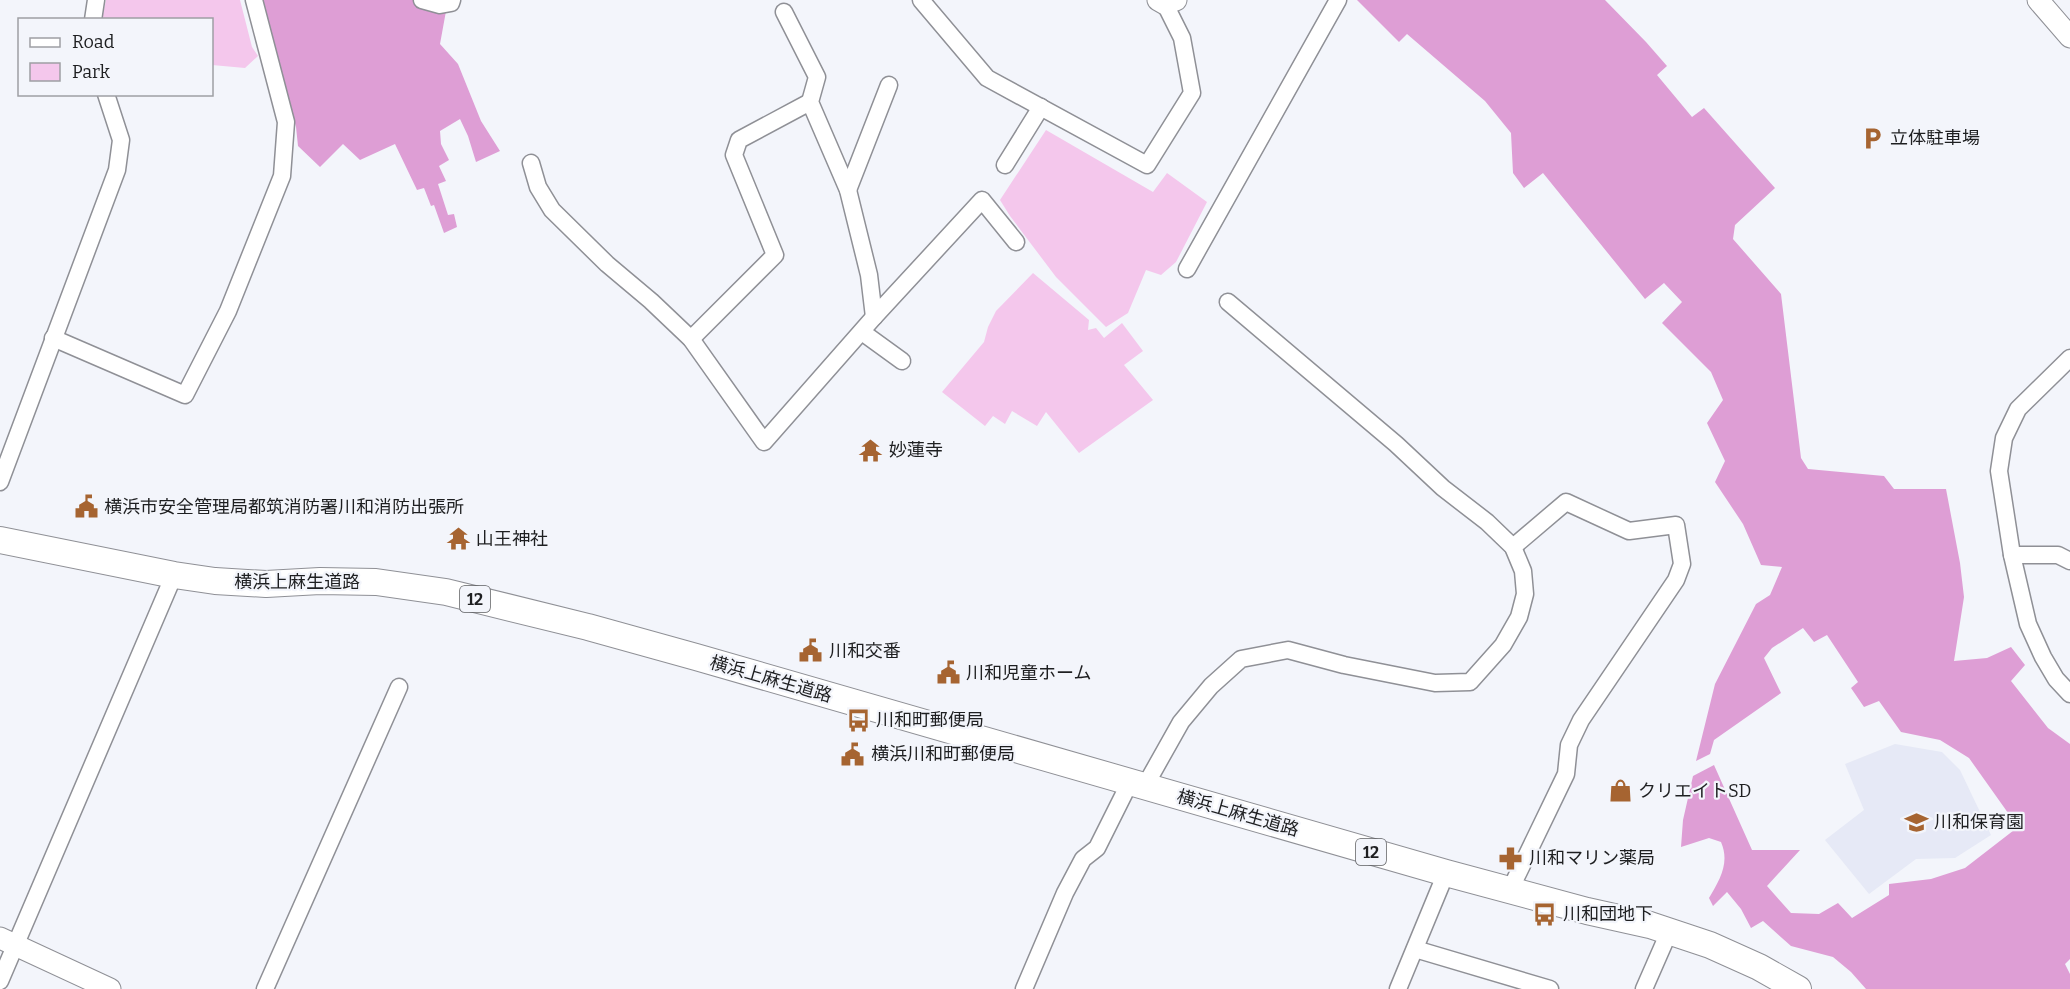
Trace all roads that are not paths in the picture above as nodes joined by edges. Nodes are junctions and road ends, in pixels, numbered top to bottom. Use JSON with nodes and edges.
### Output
{"nodes":[{"id":1,"x":96,"y":0,"type":"edge"},
{"id":2,"x":254,"y":0,"type":"edge"},
{"id":3,"x":422,"y":0,"type":"edge"},
{"id":4,"x":452,"y":0,"type":"edge"},
{"id":5,"x":921,"y":0,"type":"edge"},
{"id":6,"x":1338,"y":0,"type":"edge"},
{"id":7,"x":2038,"y":0,"type":"edge"},
{"id":8,"x":1166,"y":1,"type":"edge"},
{"id":9,"x":784,"y":12,"type":"dead end"},
{"id":10,"x":93,"y":18,"type":"edge"},
{"id":11,"x":2070,"y":37,"type":"edge"},
{"id":12,"x":889,"y":85,"type":"dead end"},
{"id":13,"x":107,"y":96,"type":"edge"},
{"id":14,"x":810,"y":102,"type":"junction"},
{"id":15,"x":1041,"y":107,"type":"junction"},
{"id":16,"x":531,"y":163,"type":"dead end"},
{"id":17,"x":1005,"y":165,"type":"dead end"},
{"id":18,"x":848,"y":190,"type":"junction"},
{"id":19,"x":1016,"y":242,"type":"dead end"},
{"id":20,"x":1186,"y":269,"type":"dead end"},
{"id":21,"x":1228,"y":302,"type":"dead end"},
{"id":22,"x":874,"y":317,"type":"junction"},
{"id":23,"x":862,"y":332,"type":"junction"},
{"id":24,"x":53,"y":338,"type":"junction"},
{"id":25,"x":690,"y":339,"type":"junction"},
{"id":26,"x":902,"y":361,"type":"dead end"},
{"id":27,"x":2068,"y":365,"type":"edge"},
{"id":28,"x":0,"y":482,"type":"edge"},
{"id":29,"x":0,"y":540,"type":"edge"},
{"id":30,"x":1513,"y":548,"type":"junction"},
{"id":31,"x":2012,"y":555,"type":"junction"},
{"id":32,"x":2070,"y":561,"type":"edge"},
{"id":33,"x":174,"y":575,"type":"junction"},
{"id":34,"x":399,"y":687,"type":"dead end"},
{"id":35,"x":2070,"y":694,"type":"edge"},
{"id":36,"x":1137,"y":784,"type":"junction"},
{"id":37,"x":1446,"y":873,"type":"junction"},
{"id":38,"x":1510,"y":890,"type":"junction"},
{"id":39,"x":1669,"y":932,"type":"junction"},
{"id":40,"x":8,"y":942,"type":"edge"},
{"id":41,"x":1415,"y":949,"type":"junction"},
{"id":42,"x":0,"y":981,"type":"edge"},
{"id":43,"x":110,"y":989,"type":"edge"},
{"id":44,"x":265,"y":989,"type":"edge"},
{"id":45,"x":1024,"y":989,"type":"edge"},
{"id":46,"x":1398,"y":989,"type":"edge"},
{"id":47,"x":1550,"y":989,"type":"edge"},
{"id":48,"x":1644,"y":989,"type":"edge"},
{"id":49,"x":1798,"y":989,"type":"edge"}],
"edges":[{"from":1,"to":10,"type":"street"},
{"from":2,"to":24,"type":"street"},
{"from":3,"to":4,"type":"street"},
{"from":5,"to":15,"type":"street"},
{"from":6,"to":20,"type":"street"},
{"from":7,"to":11,"type":"street"},
{"from":8,"to":15,"type":"street"},
{"from":9,"to":14,"type":"street"},
{"from":12,"to":18,"type":"street"},
{"from":13,"to":24,"type":"street"},
{"from":14,"to":18,"type":"street"},
{"from":14,"to":25,"type":"street"},
{"from":15,"to":17,"type":"street"},
{"from":16,"to":25,"type":"street"},
{"from":18,"to":22,"type":"street"},
{"from":19,"to":22,"type":"street"},
{"from":21,"to":30,"type":"street"},
{"from":22,"to":23,"type":"street"},
{"from":23,"to":25,"type":"street"},
{"from":23,"to":26,"type":"street"},
{"from":24,"to":28,"type":"street"},
{"from":27,"to":31,"type":"street"},
{"from":29,"to":33,"type":"main road","name":"横浜上麻生道路","number":"12"},
{"from":30,"to":36,"type":"street"},
{"from":30,"to":38,"type":"street"},
{"from":31,"to":32,"type":"street"},
{"from":31,"to":35,"type":"street"},
{"from":33,"to":36,"type":"main road","name":"横浜上麻生道路","number":"12"},
{"from":33,"to":40,"type":"street"},
{"from":34,"to":44,"type":"street"},
{"from":36,"to":37,"type":"main road","name":"横浜上麻生道路","number":"12"},
{"from":36,"to":45,"type":"street"},
{"from":37,"to":38,"type":"main road","name":"横浜上麻生道路","number":"12"},
{"from":37,"to":41,"type":"street"},
{"from":38,"to":39,"type":"main road","name":"横浜上麻生道路","number":"12"},
{"from":39,"to":48,"type":"street"},
{"from":39,"to":49,"type":"main road","name":"横浜上麻生道路","number":"12"},
{"from":40,"to":42,"type":"street"},
{"from":40,"to":43,"type":"street"},
{"from":41,"to":46,"type":"street"},
{"from":41,"to":47,"type":"street"}]}
